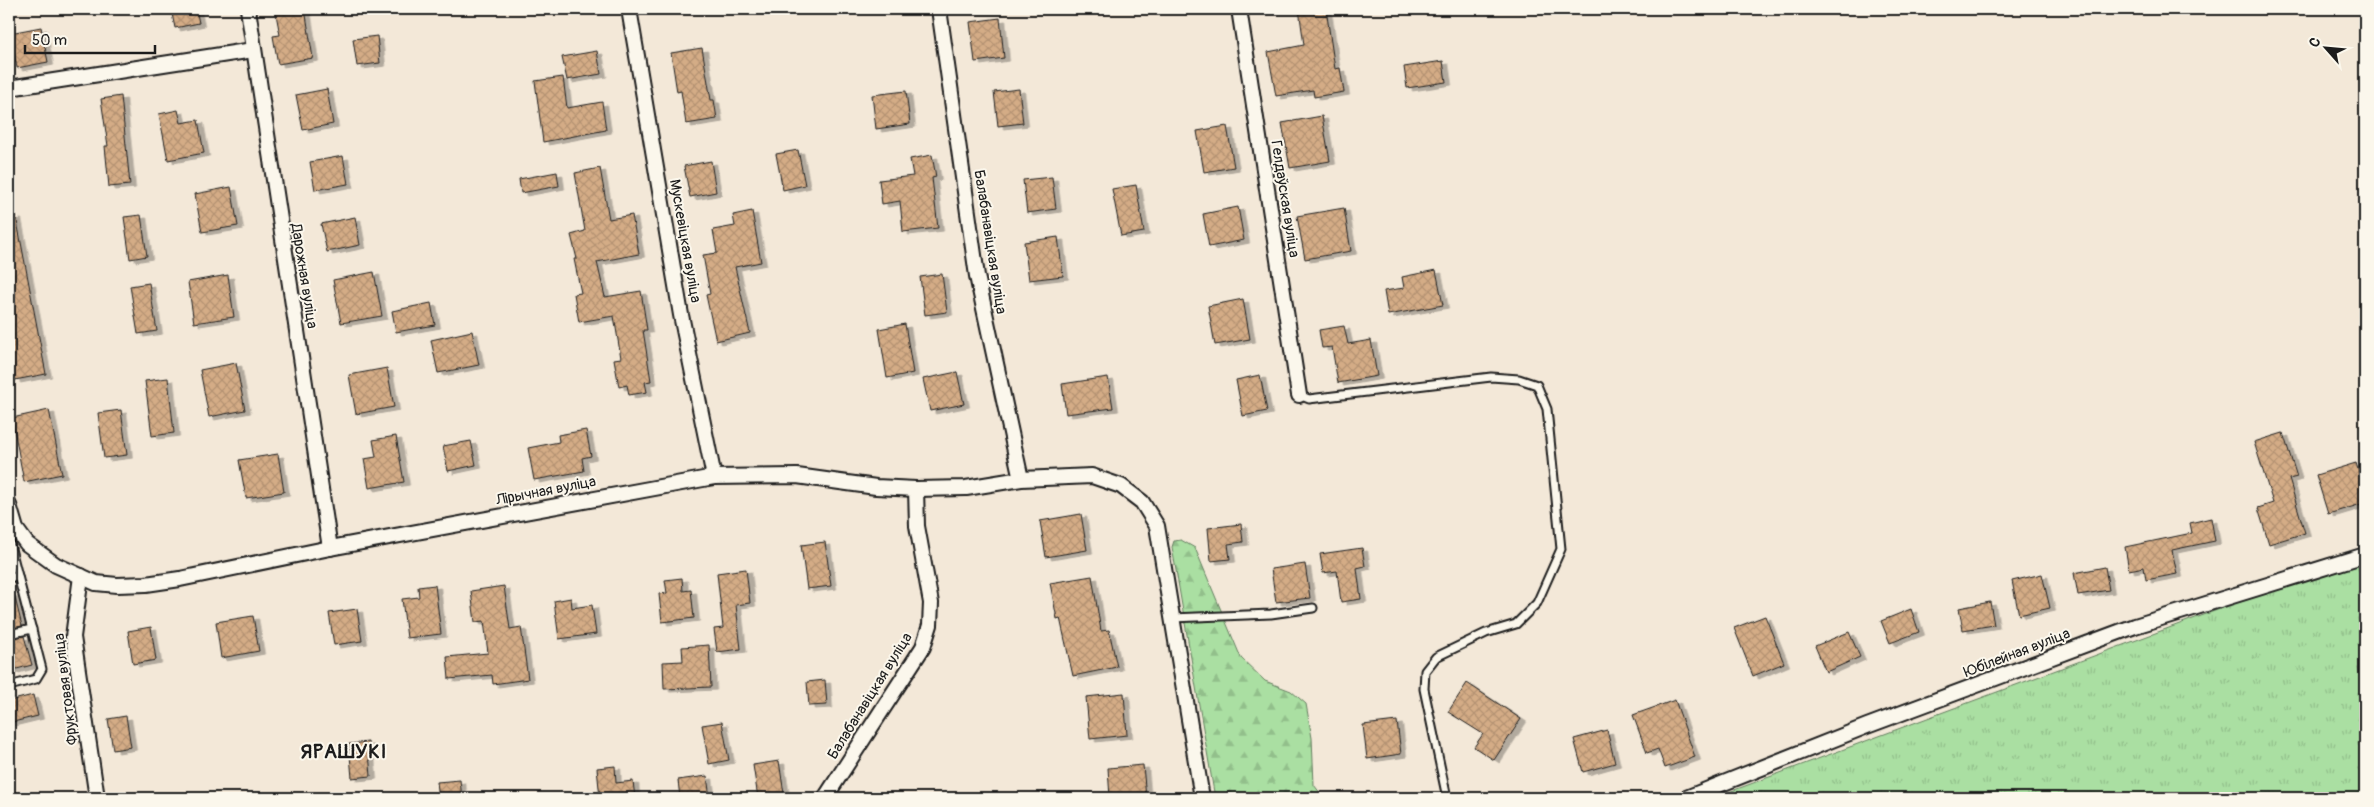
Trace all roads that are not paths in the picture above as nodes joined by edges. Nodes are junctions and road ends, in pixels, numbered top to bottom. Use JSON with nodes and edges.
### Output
{"nodes":[{"id":1,"x":248,"y":9,"type":"edge"},
{"id":2,"x":629,"y":9,"type":"edge"},
{"id":3,"x":938,"y":9,"type":"edge"},
{"id":4,"x":1239,"y":9,"type":"edge"},
{"id":5,"x":253,"y":50,"type":"junction"},
{"id":6,"x":9,"y":88,"type":"edge"},
{"id":7,"x":1298,"y":395,"type":"joint"},
{"id":8,"x":714,"y":477,"type":"junction"},
{"id":9,"x":1021,"y":479,"type":"junction"},
{"id":10,"x":916,"y":489,"type":"junction"},
{"id":11,"x":9,"y":505,"type":"edge"},
{"id":12,"x":12,"y":530,"type":"edge"},
{"id":13,"x":9,"y":541,"type":"edge"},
{"id":14,"x":330,"y":548,"type":"junction"},
{"id":15,"x":2365,"y":555,"type":"edge"},
{"id":16,"x":18,"y":576,"type":"junction"},
{"id":17,"x":81,"y":576,"type":"junction"},
{"id":18,"x":9,"y":578,"type":"edge"},
{"id":19,"x":1313,"y":608,"type":"dead end"},
{"id":20,"x":1172,"y":618,"type":"junction"},
{"id":21,"x":32,"y":629,"type":"junction"},
{"id":22,"x":9,"y":634,"type":"edge"},
{"id":23,"x":9,"y":686,"type":"edge"},
{"id":24,"x":97,"y":798,"type":"edge"},
{"id":25,"x":824,"y":798,"type":"edge"},
{"id":26,"x":1202,"y":798,"type":"edge"},
{"id":27,"x":1447,"y":798,"type":"edge"},
{"id":28,"x":1686,"y":798,"type":"edge"}],
"edges":[{"from":1,"to":5,"type":"street","name":"Дарожная вуліца"},
{"from":2,"to":8,"type":"street","name":"Мускевіцкая вуліца"},
{"from":3,"to":9,"type":"street","name":"Балабанавіцкая вуліца"},
{"from":4,"to":7,"type":"street","name":"Гелдаўская вуліца"},
{"from":5,"to":6,"type":"street"},
{"from":5,"to":14,"type":"street","name":"Дарожная вуліца"},
{"from":7,"to":27,"type":"lane"},
{"from":8,"to":10,"type":"street","name":"Лірычная вуліца"},
{"from":8,"to":14,"type":"street","name":"Лірычная вуліца"},
{"from":9,"to":10,"type":"street","name":"Лірычная вуліца"},
{"from":9,"to":20,"type":"street","name":"Лірычная вуліца"},
{"from":10,"to":25,"type":"street","name":"Балабанавіцкая вуліца"},
{"from":11,"to":12,"type":"street"},
{"from":12,"to":17,"type":"street","name":"Лірычная вуліца"},
{"from":13,"to":16,"type":"lane"},
{"from":14,"to":17,"type":"street","name":"Лірычная вуліца"},
{"from":15,"to":28,"type":"street","name":"Юбілейная вуліца"},
{"from":16,"to":18,"type":"lane"},
{"from":16,"to":21,"type":"lane"},
{"from":17,"to":24,"type":"street","name":"Фруктовая вуліца"},
{"from":19,"to":20,"type":"lane"},
{"from":20,"to":26,"type":"street","name":"Лірычная вуліца"},
{"from":21,"to":22,"type":"lane"},
{"from":21,"to":23,"type":"lane"}]}
